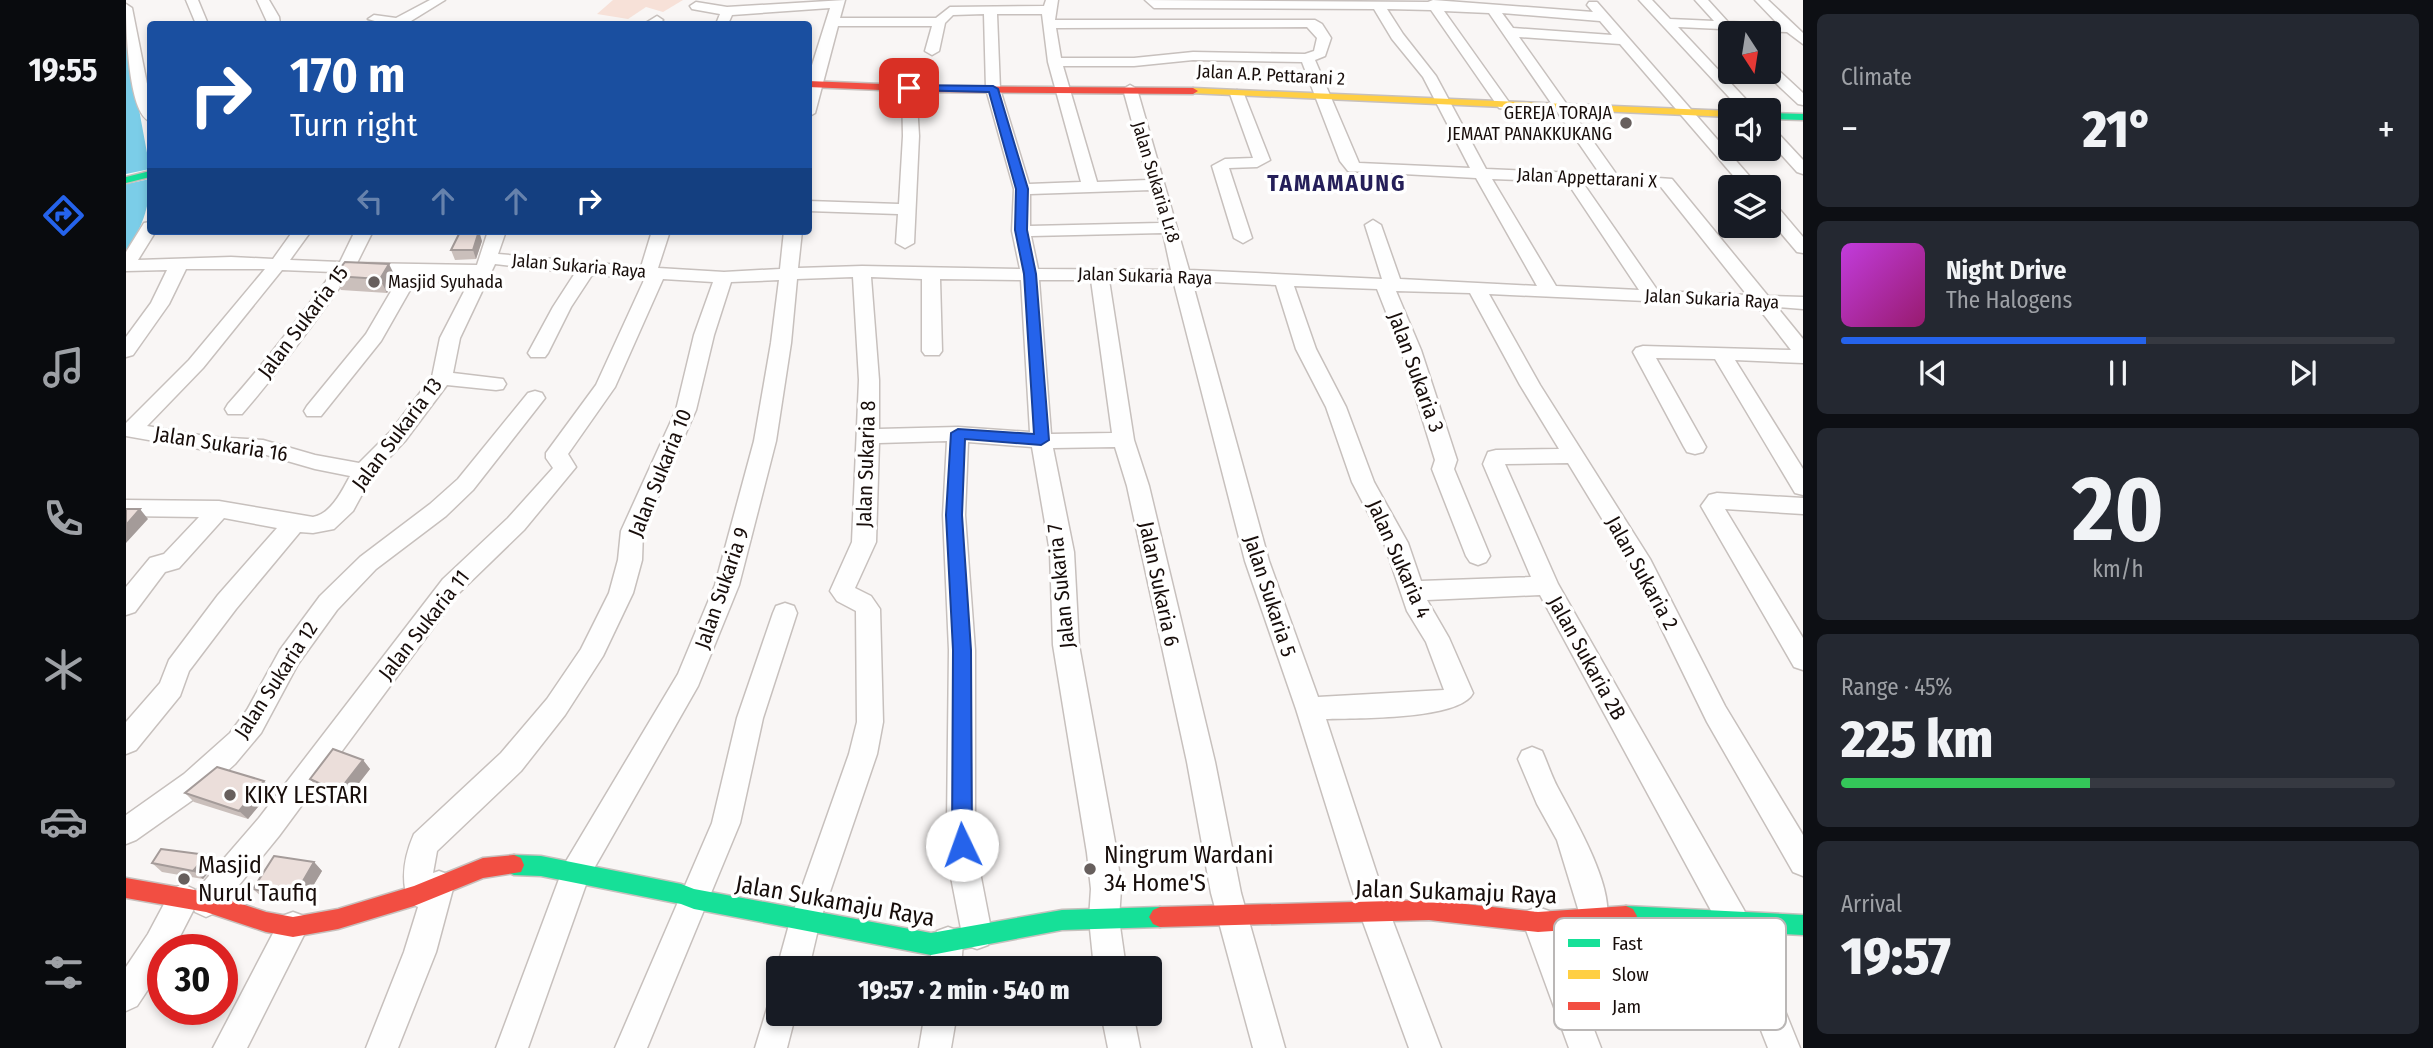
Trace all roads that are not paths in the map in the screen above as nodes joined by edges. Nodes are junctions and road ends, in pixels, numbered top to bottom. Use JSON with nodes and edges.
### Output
{"nodes":[{"id":1,"x":263,"y":0,"type":"edge"},
{"id":2,"x":439,"y":0,"type":"edge"},
{"id":3,"x":1151,"y":0,"type":"edge"},
{"id":4,"x":1588,"y":0,"type":"edge"},
{"id":5,"x":1645,"y":0,"type":"edge"},
{"id":6,"x":1701,"y":0,"type":"edge"},
{"id":7,"x":1761,"y":0,"type":"edge"},
{"id":8,"x":193,"y":2,"type":"edge"},
{"id":9,"x":838,"y":2,"type":"edge"},
{"id":10,"x":1378,"y":4,"type":"junction"},
{"id":11,"x":1433,"y":5,"type":"junction"},
{"id":12,"x":696,"y":6,"type":"dead end"},
{"id":13,"x":1491,"y":7,"type":"junction"},
{"id":14,"x":771,"y":9,"type":"junction"},
{"id":15,"x":727,"y":10,"type":"junction"},
{"id":16,"x":990,"y":11,"type":"junction"},
{"id":17,"x":1050,"y":11,"type":"edge"},
{"id":18,"x":127,"y":15,"type":"edge"},
{"id":19,"x":1601,"y":17,"type":"junction"},
{"id":20,"x":374,"y":19,"type":"dead end"},
{"id":21,"x":201,"y":21,"type":"edge"},
{"id":22,"x":274,"y":21,"type":"edge"},
{"id":23,"x":384,"y":21,"type":"edge"},
{"id":24,"x":405,"y":21,"type":"edge"},
{"id":25,"x":723,"y":21,"type":"edge"},
{"id":26,"x":767,"y":21,"type":"edge"},
{"id":27,"x":1721,"y":21,"type":"edge"},
{"id":28,"x":834,"y":22,"type":"junction"},
{"id":29,"x":939,"y":22,"type":"junction"},
{"id":30,"x":1665,"y":23,"type":"junction"},
{"id":31,"x":1718,"y":28,"type":"edge"},
{"id":32,"x":1782,"y":29,"type":"edge"},
{"id":33,"x":1790,"y":29,"type":"junction"},
{"id":34,"x":1509,"y":32,"type":"junction"},
{"id":35,"x":813,"y":37,"type":"dead end"},
{"id":36,"x":829,"y":37,"type":"junction"},
{"id":37,"x":1620,"y":40,"type":"junction"},
{"id":38,"x":1803,"y":40,"type":"edge"},
{"id":39,"x":147,"y":47,"type":"edge"},
{"id":40,"x":134,"y":51,"type":"junction"},
{"id":41,"x":932,"y":51,"type":"dead end"},
{"id":42,"x":1307,"y":58,"type":"junction"},
{"id":43,"x":1055,"y":62,"type":"junction"},
{"id":44,"x":812,"y":81,"type":"edge"},
{"id":45,"x":1782,"y":81,"type":"edge"},
{"id":46,"x":812,"y":84,"type":"edge"},
{"id":47,"x":909,"y":88,"type":"junction"},
{"id":48,"x":993,"y":89,"type":"junction"},
{"id":49,"x":1061,"y":89,"type":"junction"},
{"id":50,"x":1130,"y":89,"type":"junction"},
{"id":51,"x":1237,"y":94,"type":"junction"},
{"id":52,"x":1322,"y":96,"type":"junction"},
{"id":53,"x":1737,"y":98,"type":"edge"},
{"id":54,"x":1803,"y":101,"type":"edge"},
{"id":55,"x":1443,"y":103,"type":"junction"},
{"id":56,"x":1504,"y":106,"type":"junction"},
{"id":57,"x":1563,"y":107,"type":"junction"},
{"id":58,"x":147,"y":109,"type":"edge"},
{"id":59,"x":1684,"y":112,"type":"junction"},
{"id":60,"x":1718,"y":113,"type":"edge"},
{"id":61,"x":1781,"y":116,"type":"edge"},
{"id":62,"x":1803,"y":117,"type":"edge"},
{"id":63,"x":1781,"y":145,"type":"edge"},
{"id":64,"x":1803,"y":169,"type":"edge"},
{"id":65,"x":1480,"y":172,"type":"junction"},
{"id":66,"x":147,"y":175,"type":"edge"},
{"id":67,"x":1740,"y":175,"type":"edge"},
{"id":68,"x":1571,"y":177,"type":"junction"},
{"id":69,"x":1611,"y":178,"type":"junction"},
{"id":70,"x":126,"y":180,"type":"edge"},
{"id":71,"x":1156,"y":185,"type":"junction"},
{"id":72,"x":1090,"y":187,"type":"junction"},
{"id":73,"x":1022,"y":189,"type":"junction"},
{"id":74,"x":812,"y":206,"type":"edge"},
{"id":75,"x":905,"y":209,"type":"junction"},
{"id":76,"x":1781,"y":222,"type":"edge"},
{"id":77,"x":1373,"y":225,"type":"dead end"},
{"id":78,"x":1170,"y":228,"type":"junction"},
{"id":79,"x":1021,"y":230,"type":"junction"},
{"id":80,"x":147,"y":232,"type":"edge"},
{"id":81,"x":299,"y":235,"type":"edge"},
{"id":82,"x":362,"y":235,"type":"edge"},
{"id":83,"x":496,"y":235,"type":"edge"},
{"id":84,"x":661,"y":235,"type":"edge"},
{"id":85,"x":793,"y":235,"type":"edge"},
{"id":86,"x":1243,"y":238,"type":"dead end"},
{"id":87,"x":905,"y":243,"type":"dead end"},
{"id":88,"x":1803,"y":247,"type":"edge"},
{"id":89,"x":277,"y":263,"type":"junction"},
{"id":90,"x":179,"y":264,"type":"junction"},
{"id":91,"x":486,"y":264,"type":"junction"},
{"id":92,"x":126,"y":266,"type":"edge"},
{"id":93,"x":346,"y":267,"type":"junction"},
{"id":94,"x":587,"y":269,"type":"junction"},
{"id":95,"x":412,"y":271,"type":"junction"},
{"id":96,"x":862,"y":271,"type":"junction"},
{"id":97,"x":652,"y":273,"type":"junction"},
{"id":98,"x":789,"y":274,"type":"junction"},
{"id":99,"x":931,"y":274,"type":"junction"},
{"id":100,"x":1030,"y":274,"type":"junction"},
{"id":101,"x":1099,"y":274,"type":"junction"},
{"id":102,"x":1181,"y":275,"type":"junction"},
{"id":103,"x":724,"y":278,"type":"junction"},
{"id":104,"x":1284,"y":281,"type":"junction"},
{"id":105,"x":1388,"y":286,"type":"junction"},
{"id":106,"x":1476,"y":288,"type":"junction"},
{"id":107,"x":1549,"y":290,"type":"junction"},
{"id":108,"x":1652,"y":296,"type":"junction"},
{"id":109,"x":1762,"y":302,"type":"junction"},
{"id":110,"x":1803,"y":303,"type":"edge"},
{"id":111,"x":126,"y":351,"type":"edge"},
{"id":112,"x":932,"y":351,"type":"dead end"},
{"id":113,"x":538,"y":353,"type":"dead end"},
{"id":114,"x":1721,"y":353,"type":"junction"},
{"id":115,"x":1803,"y":355,"type":"edge"},
{"id":116,"x":442,"y":378,"type":"junction"},
{"id":117,"x":496,"y":384,"type":"dead end"},
{"id":118,"x":536,"y":398,"type":"dead end"},
{"id":119,"x":235,"y":409,"type":"dead end"},
{"id":120,"x":313,"y":411,"type":"dead end"},
{"id":121,"x":958,"y":433,"type":"junction"},
{"id":122,"x":869,"y":436,"type":"junction"},
{"id":123,"x":1041,"y":440,"type":"junction"},
{"id":124,"x":1123,"y":440,"type":"junction"},
{"id":125,"x":1695,"y":447,"type":"dead end"},
{"id":126,"x":1574,"y":456,"type":"junction"},
{"id":127,"x":364,"y":471,"type":"junction"},
{"id":128,"x":1803,"y":487,"type":"edge"},
{"id":129,"x":1803,"y":506,"type":"edge"},
{"id":130,"x":126,"y":508,"type":"edge"},
{"id":131,"x":219,"y":509,"type":"junction"},
{"id":132,"x":294,"y":523,"type":"junction"},
{"id":133,"x":1478,"y":556,"type":"dead end"},
{"id":134,"x":1548,"y":586,"type":"junction"},
{"id":135,"x":1411,"y":591,"type":"junction"},
{"id":136,"x":126,"y":605,"type":"edge"},
{"id":137,"x":785,"y":613,"type":"dead end"},
{"id":138,"x":1803,"y":660,"type":"edge"},
{"id":139,"x":1309,"y":709,"type":"junction"},
{"id":140,"x":126,"y":742,"type":"edge"},
{"id":141,"x":1532,"y":759,"type":"dead end"},
{"id":142,"x":126,"y":831,"type":"edge"},
{"id":143,"x":1803,"y":862,"type":"edge"},
{"id":144,"x":575,"y":873,"type":"junction"},
{"id":145,"x":126,"y":888,"type":"edge"},
{"id":146,"x":430,"y":889,"type":"junction"},
{"id":147,"x":694,"y":899,"type":"junction"},
{"id":148,"x":194,"y":900,"type":"junction"},
{"id":149,"x":1229,"y":904,"type":"junction"},
{"id":150,"x":1374,"y":911,"type":"junction"},
{"id":151,"x":1594,"y":915,"type":"junction"},
{"id":152,"x":1570,"y":918,"type":"edge"},
{"id":153,"x":1677,"y":918,"type":"edge"},
{"id":154,"x":1732,"y":918,"type":"edge"},
{"id":155,"x":1104,"y":919,"type":"junction"},
{"id":156,"x":1554,"y":920,"type":"edge"},
{"id":157,"x":805,"y":921,"type":"junction"},
{"id":158,"x":1538,"y":922,"type":"junction"},
{"id":159,"x":293,"y":927,"type":"junction"},
{"id":160,"x":954,"y":953,"type":"edge"},
{"id":161,"x":796,"y":956,"type":"edge"},
{"id":162,"x":1109,"y":956,"type":"edge"},
{"id":163,"x":1554,"y":966,"type":"edge"},
{"id":164,"x":126,"y":995,"type":"edge"},
{"id":165,"x":777,"y":1026,"type":"edge"},
{"id":166,"x":938,"y":1026,"type":"edge"},
{"id":167,"x":1120,"y":1026,"type":"edge"},
{"id":168,"x":1577,"y":1030,"type":"edge"},
{"id":169,"x":1777,"y":1030,"type":"edge"},
{"id":170,"x":229,"y":1048,"type":"edge"},
{"id":171,"x":382,"y":1048,"type":"edge"},
{"id":172,"x":512,"y":1048,"type":"edge"},
{"id":173,"x":631,"y":1048,"type":"edge"},
{"id":174,"x":771,"y":1048,"type":"edge"},
{"id":175,"x":935,"y":1048,"type":"edge"},
{"id":176,"x":1124,"y":1048,"type":"edge"},
{"id":177,"x":1269,"y":1048,"type":"edge"},
{"id":178,"x":1425,"y":1048,"type":"edge"},
{"id":179,"x":1584,"y":1048,"type":"edge"},
{"id":180,"x":1784,"y":1048,"type":"edge"}],
"edges":[{"from":1,"to":22,"type":"street"},
{"from":2,"to":24,"type":"street"},
{"from":3,"to":10,"type":"street"},
{"from":4,"to":19,"type":"street"},
{"from":5,"to":30,"type":"street"},
{"from":6,"to":27,"type":"street"},
{"from":7,"to":33,"type":"street"},
{"from":8,"to":21,"type":"street"},
{"from":9,"to":14,"type":"street"},
{"from":9,"to":28,"type":"street"},
{"from":10,"to":11,"type":"street"},
{"from":10,"to":55,"type":"street"},
{"from":11,"to":13,"type":"street"},
{"from":11,"to":56,"type":"street"},
{"from":12,"to":15,"type":"street"},
{"from":13,"to":19,"type":"street"},
{"from":13,"to":34,"type":"street"},
{"from":14,"to":15,"type":"street"},
{"from":14,"to":26,"type":"street"},
{"from":15,"to":25,"type":"street"},
{"from":16,"to":17,"type":"street"},
{"from":16,"to":29,"type":"street"},
{"from":16,"to":48,"type":"street","name":"Jalan Sukaria 7"},
{"from":17,"to":42,"type":"street"},
{"from":17,"to":43,"type":"street"},
{"from":18,"to":40,"type":"street"},
{"from":19,"to":37,"type":"street"},
{"from":20,"to":23,"type":"street"},
{"from":28,"to":29,"type":"street"},
{"from":28,"to":36,"type":"street"},
{"from":29,"to":41,"type":"street"},
{"from":30,"to":31,"type":"street"},
{"from":30,"to":53,"type":"street"},
{"from":32,"to":33,"type":"street"},
{"from":33,"to":38,"type":"street"},
{"from":34,"to":37,"type":"street"},
{"from":34,"to":57,"type":"street"},
{"from":35,"to":36,"type":"street"},
{"from":36,"to":44,"type":"street"},
{"from":37,"to":59,"type":"street"},
{"from":39,"to":40,"type":"street"},
{"from":40,"to":58,"type":"street"},
{"from":42,"to":43,"type":"street"},
{"from":42,"to":52,"type":"street"},
{"from":43,"to":49,"type":"street"},
{"from":45,"to":54,"type":"street"},
{"from":46,"to":47,"type":"street","name":"Jalan A.P. Pettarani 2"},
{"from":47,"to":48,"type":"street","name":"Jalan A.P. Pettarani 2"},
{"from":47,"to":75,"type":"street"},
{"from":48,"to":49,"type":"street","name":"Jalan A.P. Pettarani 2"},
{"from":48,"to":73,"type":"street","name":"Jalan Sukaria 7"},
{"from":49,"to":50,"type":"street","name":"Jalan A.P. Pettarani 2"},
{"from":49,"to":72,"type":"street"},
{"from":50,"to":51,"type":"street","name":"Jalan A.P. Pettarani 2"},
{"from":50,"to":71,"type":"street","name":"Jalan Sukaria Lr.8"},
{"from":51,"to":52,"type":"street","name":"Jalan A.P. Pettarani 2"},
{"from":51,"to":86,"type":"street"},
{"from":52,"to":55,"type":"street","name":"Jalan A.P. Pettarani 2"},
{"from":52,"to":65,"type":"street","name":"Jalan Appettarani X"},
{"from":55,"to":56,"type":"street","name":"Jalan A.P. Pettarani 2"},
{"from":55,"to":65,"type":"street"},
{"from":56,"to":57,"type":"street","name":"Jalan A.P. Pettarani 2"},
{"from":57,"to":59,"type":"street","name":"Jalan A.P. Pettarani 2"},
{"from":57,"to":69,"type":"street"},
{"from":59,"to":60,"type":"street","name":"Jalan A.P. Pettarani 2"},
{"from":59,"to":67,"type":"street"},
{"from":61,"to":62,"type":"street"},
{"from":63,"to":64,"type":"street"},
{"from":65,"to":68,"type":"street","name":"Jalan Appettarani X"},
{"from":65,"to":107,"type":"street"},
{"from":66,"to":70,"type":"street"},
{"from":68,"to":69,"type":"street","name":"Jalan Appettarani X"},
{"from":68,"to":108,"type":"street"},
{"from":69,"to":109,"type":"street","name":"Jalan Appettarani X"},
{"from":71,"to":72,"type":"street"},
{"from":71,"to":78,"type":"street","name":"Jalan Sukaria Lr.8"},
{"from":72,"to":73,"type":"street"},
{"from":73,"to":79,"type":"street","name":"Jalan Sukaria 7"},
{"from":74,"to":75,"type":"street"},
{"from":75,"to":87,"type":"street"},
{"from":76,"to":88,"type":"street"},
{"from":77,"to":105,"type":"street","name":"Jalan Sukaria 3"},
{"from":78,"to":79,"type":"street"},
{"from":78,"to":102,"type":"street","name":"Jalan Sukaria Lr.8"},
{"from":79,"to":100,"type":"street","name":"Jalan Sukaria 7"},
{"from":80,"to":92,"type":"street"},
{"from":81,"to":89,"type":"street"},
{"from":82,"to":93,"type":"street","name":"Jalan Sukaria 15"},
{"from":83,"to":91,"type":"street","name":"Jalan Sukaria 13"},
{"from":84,"to":97,"type":"street"},
{"from":85,"to":98,"type":"street","name":"Jalan Sukaria 9"},
{"from":89,"to":90,"type":"street","name":"Jalan Sukaria Raya"},
{"from":89,"to":93,"type":"street","name":"Jalan Sukaria Raya"},
{"from":89,"to":127,"type":"street","name":"Jalan Sukaria 16"},
{"from":90,"to":92,"type":"street","name":"Jalan Sukaria Raya"},
{"from":90,"to":111,"type":"street"},
{"from":91,"to":94,"type":"street","name":"Jalan Sukaria Raya"},
{"from":91,"to":95,"type":"street","name":"Jalan Sukaria Raya"},
{"from":91,"to":116,"type":"street","name":"Jalan Sukaria 13"},
{"from":93,"to":95,"type":"street","name":"Jalan Sukaria Raya"},
{"from":93,"to":119,"type":"street","name":"Jalan Sukaria 15"},
{"from":94,"to":97,"type":"street","name":"Jalan Sukaria Raya"},
{"from":94,"to":113,"type":"street"},
{"from":95,"to":120,"type":"street"},
{"from":96,"to":98,"type":"street","name":"Jalan Sukaria Raya"},
{"from":96,"to":99,"type":"street","name":"Jalan Sukaria Raya"},
{"from":96,"to":122,"type":"street","name":"Jalan Sukaria 8"},
{"from":97,"to":103,"type":"street","name":"Jalan Sukaria Raya"},
{"from":97,"to":148,"type":"street","name":"Jalan Sukaria 11"},
{"from":98,"to":103,"type":"street","name":"Jalan Sukaria Raya"},
{"from":98,"to":144,"type":"street","name":"Jalan Sukaria 9"},
{"from":99,"to":100,"type":"street","name":"Jalan Sukaria Raya"},
{"from":99,"to":112,"type":"street"},
{"from":100,"to":101,"type":"street","name":"Jalan Sukaria Raya"},
{"from":100,"to":123,"type":"street","name":"Jalan Sukaria 7"},
{"from":101,"to":102,"type":"street","name":"Jalan Sukaria Raya"},
{"from":101,"to":124,"type":"street","name":"Jalan Sukaria 6"},
{"from":102,"to":104,"type":"street","name":"Jalan Sukaria Raya"},
{"from":102,"to":139,"type":"street","name":"Jalan Sukaria 5"},
{"from":103,"to":146,"type":"street","name":"Jalan Sukaria 10"},
{"from":104,"to":105,"type":"street","name":"Jalan Sukaria Raya"},
{"from":104,"to":135,"type":"street","name":"Jalan Sukaria 4"},
{"from":105,"to":106,"type":"street","name":"Jalan Sukaria Raya"},
{"from":105,"to":133,"type":"street","name":"Jalan Sukaria 3"},
{"from":106,"to":107,"type":"street","name":"Jalan Sukaria Raya"},
{"from":106,"to":126,"type":"street","name":"Jalan Sukaria 2"},
{"from":107,"to":108,"type":"street","name":"Jalan Sukaria Raya"},
{"from":108,"to":109,"type":"street","name":"Jalan Sukaria Raya"},
{"from":109,"to":110,"type":"street","name":"Jalan Sukaria Raya"},
{"from":109,"to":115,"type":"street","name":"Jalan Appettarani X"},
{"from":114,"to":115,"type":"street"},
{"from":114,"to":125,"type":"street"},
{"from":114,"to":128,"type":"street"},
{"from":116,"to":117,"type":"street"},
{"from":116,"to":127,"type":"street","name":"Jalan Sukaria 13"},
{"from":118,"to":142,"type":"street","name":"Jalan Sukaria 12"},
{"from":121,"to":122,"type":"street"},
{"from":121,"to":123,"type":"street"},
{"from":121,"to":160,"type":"street"},
{"from":122,"to":157,"type":"street","name":"Jalan Sukaria 8"},
{"from":123,"to":124,"type":"street"},
{"from":123,"to":155,"type":"street","name":"Jalan Sukaria 7"},
{"from":124,"to":149,"type":"street","name":"Jalan Sukaria 6"},
{"from":126,"to":134,"type":"street","name":"Jalan Sukaria 2B"},
{"from":126,"to":143,"type":"street","name":"Jalan Sukaria 2"},
{"from":127,"to":132,"type":"street","name":"Jalan Sukaria 13"},
{"from":129,"to":138,"type":"street"},
{"from":130,"to":131,"type":"street","name":"Jalan Sukaria 13"},
{"from":131,"to":132,"type":"street","name":"Jalan Sukaria 13"},
{"from":131,"to":136,"type":"street"},
{"from":132,"to":140,"type":"street"},
{"from":134,"to":135,"type":"street"},
{"from":134,"to":154,"type":"street","name":"Jalan Sukaria 2B"},
{"from":135,"to":139,"type":"street","name":"Jalan Sukaria 4"},
{"from":137,"to":147,"type":"street"},
{"from":139,"to":150,"type":"street","name":"Jalan Sukaria 5"},
{"from":141,"to":151,"type":"street"},
{"from":144,"to":146,"type":"street","name":"Jalan Sukamaju Raya"},
{"from":144,"to":147,"type":"street","name":"Jalan Sukamaju Raya"},
{"from":144,"to":172,"type":"street","name":"Jalan Sukaria 9"},
{"from":145,"to":148,"type":"street","name":"Jalan Sukamaju Raya"},
{"from":146,"to":159,"type":"street","name":"Jalan Sukamaju Raya"},
{"from":146,"to":171,"type":"street","name":"Jalan Sukaria 10"},
{"from":147,"to":157,"type":"street","name":"Jalan Sukamaju Raya"},
{"from":147,"to":173,"type":"street"},
{"from":148,"to":159,"type":"street","name":"Jalan Sukamaju Raya"},
{"from":148,"to":164,"type":"street"},
{"from":149,"to":150,"type":"street","name":"Jalan Sukamaju Raya"},
{"from":149,"to":155,"type":"street","name":"Jalan Sukamaju Raya"},
{"from":149,"to":177,"type":"street","name":"Jalan Sukaria 6"},
{"from":150,"to":158,"type":"street","name":"Jalan Sukamaju Raya"},
{"from":150,"to":178,"type":"street"},
{"from":151,"to":152,"type":"street","name":"Jalan Sukamaju Raya"},
{"from":151,"to":153,"type":"street","name":"Jalan Sukamaju Raya"},
{"from":155,"to":160,"type":"street","name":"Jalan Sukamaju Raya"},
{"from":155,"to":162,"type":"street","name":"Jalan Sukaria 7"},
{"from":156,"to":158,"type":"street","name":"Jalan Sukamaju Raya"},
{"from":157,"to":160,"type":"street","name":"Jalan Sukamaju Raya"},
{"from":157,"to":161,"type":"street"},
{"from":158,"to":163,"type":"street"},
{"from":159,"to":170,"type":"street"},
{"from":165,"to":174,"type":"street"},
{"from":166,"to":175,"type":"street"},
{"from":167,"to":176,"type":"street"},
{"from":168,"to":179,"type":"street"},
{"from":169,"to":180,"type":"street","name":"Jalan Sukaria 2B"}]}
